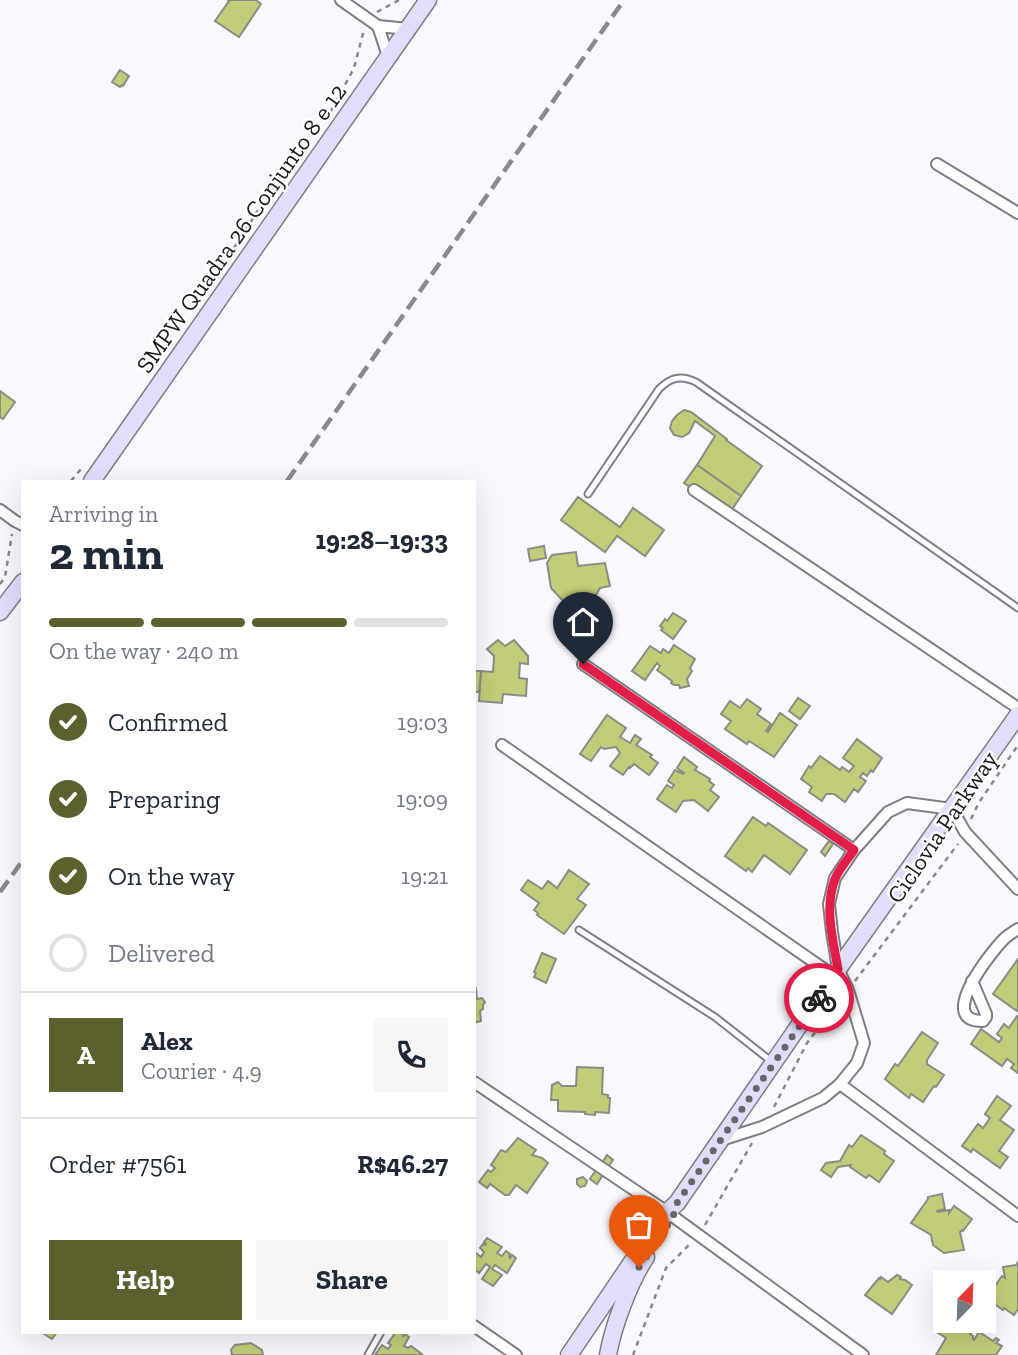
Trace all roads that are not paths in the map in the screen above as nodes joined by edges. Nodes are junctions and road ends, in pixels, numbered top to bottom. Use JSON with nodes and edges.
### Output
{"nodes":[{"id":1,"x":341,"y":0,"type":"edge"},
{"id":2,"x":428,"y":0,"type":"edge"},
{"id":3,"x":378,"y":26,"type":"junction"},
{"id":4,"x":408,"y":29,"type":"junction"},
{"id":5,"x":388,"y":56,"type":"junction"},
{"id":6,"x":937,"y":164,"type":"dead end"},
{"id":7,"x":1018,"y":213,"type":"edge"},
{"id":8,"x":87,"y":475,"type":"edge"},
{"id":9,"x":694,"y":490,"type":"dead end"},
{"id":10,"x":588,"y":494,"type":"dead end"},
{"id":11,"x":0,"y":510,"type":"edge"},
{"id":12,"x":20,"y":525,"type":"edge"},
{"id":13,"x":21,"y":585,"type":"edge"},
{"id":14,"x":1018,"y":608,"type":"edge"},
{"id":15,"x":0,"y":612,"type":"edge"},
{"id":16,"x":583,"y":664,"type":"dead end"},
{"id":17,"x":1018,"y":708,"type":"edge"},
{"id":18,"x":1018,"y":715,"type":"edge"},
{"id":19,"x":502,"y":745,"type":"dead end"},
{"id":20,"x":952,"y":809,"type":"junction"},
{"id":21,"x":854,"y":850,"type":"junction"},
{"id":22,"x":1017,"y":888,"type":"edge"},
{"id":23,"x":1018,"y":929,"type":"edge"},
{"id":24,"x":579,"y":930,"type":"dead end"},
{"id":25,"x":836,"y":972,"type":"junction"},
{"id":26,"x":972,"y":981,"type":"dead end"},
{"id":27,"x":774,"y":1063,"type":"junction"},
{"id":28,"x":476,"y":1083,"type":"edge"},
{"id":29,"x":840,"y":1084,"type":"junction"},
{"id":30,"x":721,"y":1140,"type":"junction"},
{"id":31,"x":672,"y":1211,"type":"junction"},
{"id":32,"x":1018,"y":1216,"type":"edge"},
{"id":33,"x":476,"y":1327,"type":"edge"},
{"id":34,"x":380,"y":1334,"type":"edge"},
{"id":35,"x":368,"y":1355,"type":"edge"},
{"id":36,"x":516,"y":1355,"type":"edge"},
{"id":37,"x":569,"y":1355,"type":"edge"},
{"id":38,"x":608,"y":1355,"type":"edge"},
{"id":39,"x":863,"y":1355,"type":"edge"}],
"edges":[{"from":1,"to":3,"type":"street"},
{"from":2,"to":4,"type":"main road","name":"SMPW Quadra 26 Conjunto 8 e 12"},
{"from":3,"to":4,"type":"street"},
{"from":3,"to":5,"type":"street"},
{"from":4,"to":5,"type":"main road","name":"SMPW Quadra 26 Conjunto 8 e 12"},
{"from":5,"to":8,"type":"main road","name":"SMPW Quadra 26 Conjunto 8 e 12"},
{"from":6,"to":7,"type":"street"},
{"from":9,"to":17,"type":"street"},
{"from":10,"to":14,"type":"lane"},
{"from":11,"to":12,"type":"street"},
{"from":13,"to":15,"type":"main road"},
{"from":16,"to":21,"type":"street"},
{"from":18,"to":20,"type":"main road"},
{"from":19,"to":25,"type":"street"},
{"from":20,"to":21,"type":"street"},
{"from":20,"to":22,"type":"street"},
{"from":20,"to":25,"type":"main road"},
{"from":21,"to":25,"type":"street"},
{"from":23,"to":26,"type":"street"},
{"from":24,"to":27,"type":"lane"},
{"from":25,"to":27,"type":"main road"},
{"from":25,"to":29,"type":"street"},
{"from":27,"to":30,"type":"main road"},
{"from":28,"to":31,"type":"street"},
{"from":29,"to":30,"type":"street"},
{"from":29,"to":32,"type":"street"},
{"from":30,"to":31,"type":"main road"},
{"from":31,"to":37,"type":"main road"},
{"from":31,"to":38,"type":"main road"},
{"from":31,"to":39,"type":"street"},
{"from":33,"to":36,"type":"street"},
{"from":34,"to":35,"type":"lane"}]}
